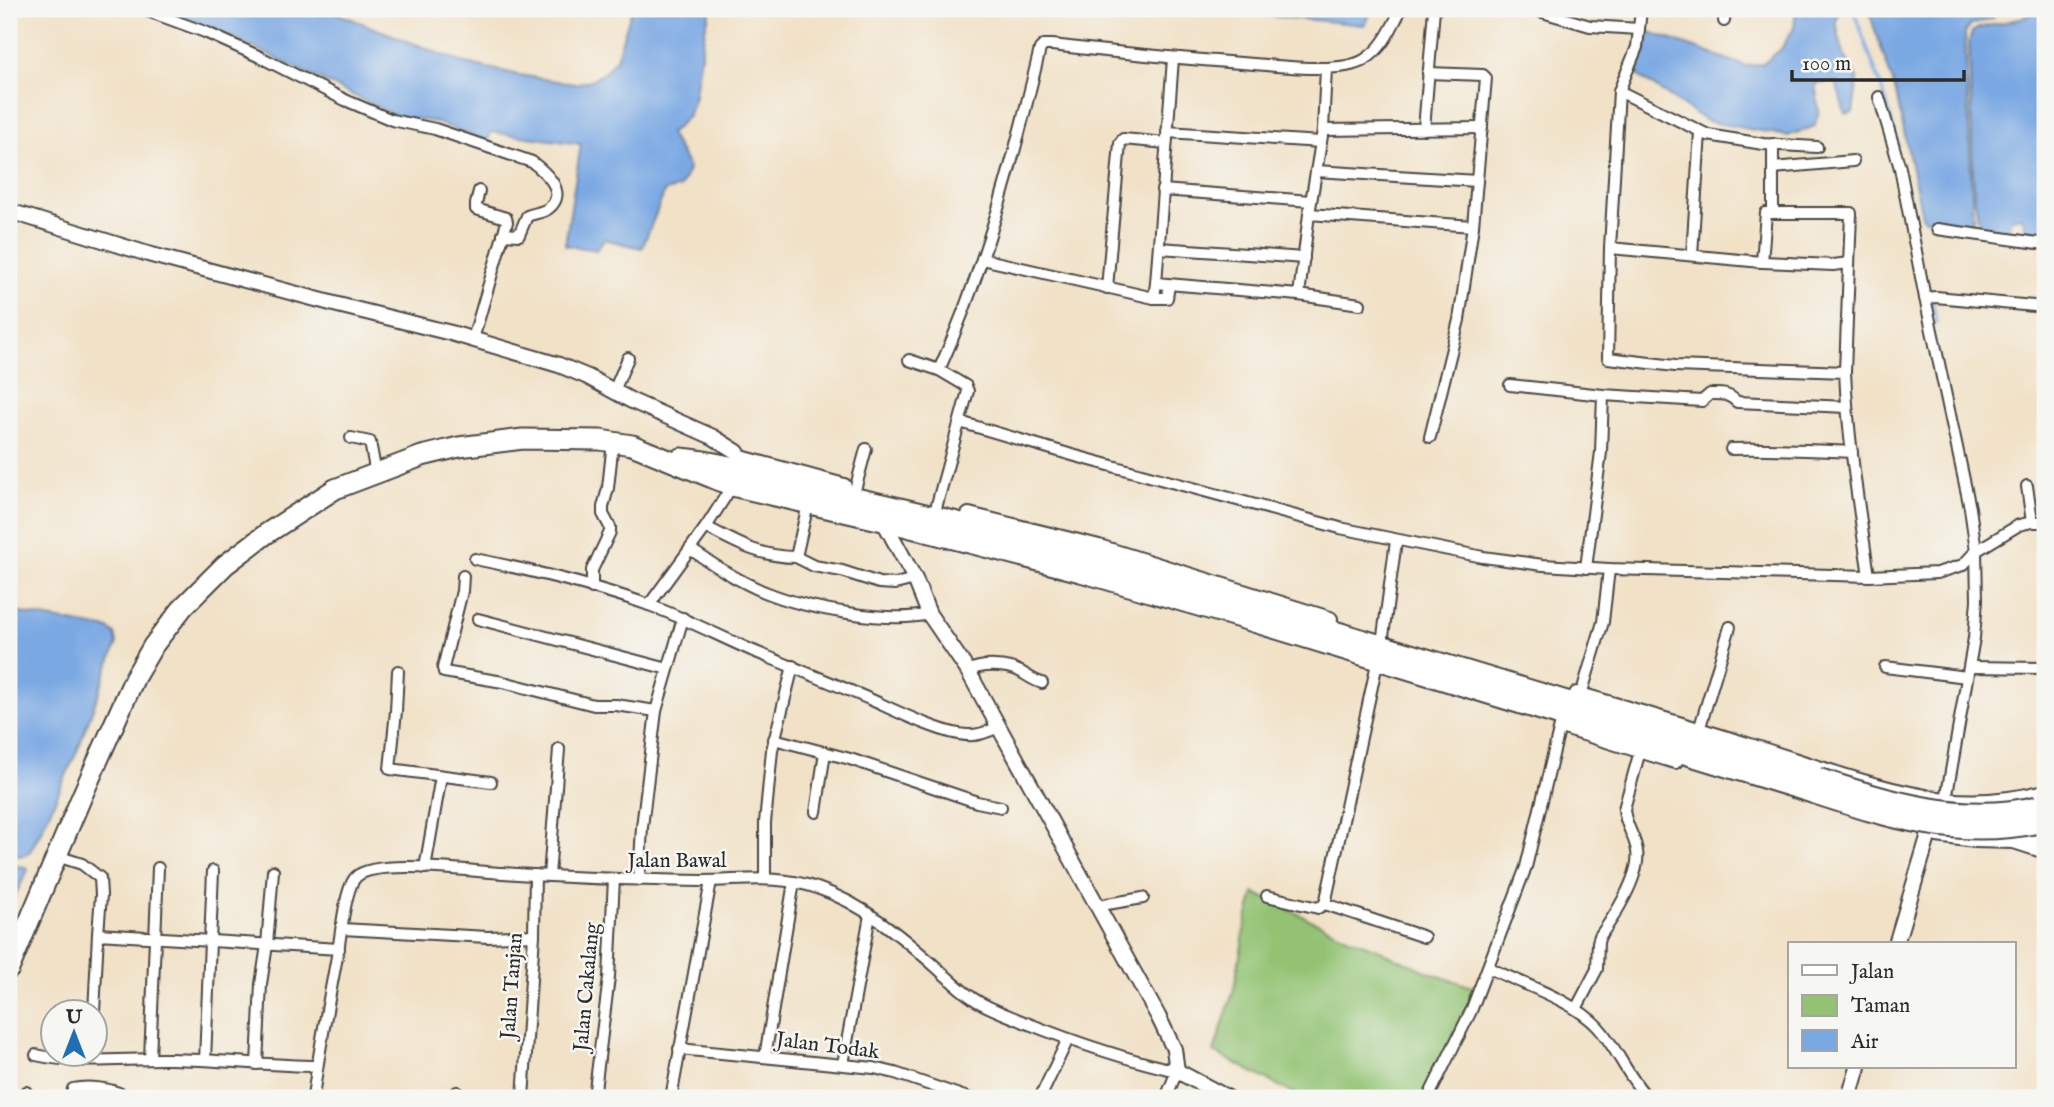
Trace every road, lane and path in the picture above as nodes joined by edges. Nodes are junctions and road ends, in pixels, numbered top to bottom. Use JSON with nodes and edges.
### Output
{"nodes":[{"id":1,"x":142,"y":9,"type":"edge"},
{"id":2,"x":1401,"y":9,"type":"edge"},
{"id":3,"x":1434,"y":9,"type":"edge"},
{"id":4,"x":1532,"y":9,"type":"edge"},
{"id":5,"x":1640,"y":9,"type":"edge"},
{"id":6,"x":1725,"y":9,"type":"edge"},
{"id":7,"x":1553,"y":12,"type":"edge"},
{"id":8,"x":1724,"y":21,"type":"dead end"},
{"id":9,"x":1639,"y":29,"type":"junction"},
{"id":10,"x":1173,"y":58,"type":"junction"},
{"id":11,"x":1326,"y":68,"type":"junction"},
{"id":12,"x":1428,"y":73,"type":"junction"},
{"id":13,"x":1619,"y":90,"type":"junction"},
{"id":14,"x":1879,"y":97,"type":"dead end"},
{"id":15,"x":1482,"y":128,"type":"junction"},
{"id":16,"x":1424,"y":129,"type":"junction"},
{"id":17,"x":1700,"y":132,"type":"junction"},
{"id":18,"x":1322,"y":136,"type":"junction"},
{"id":19,"x":1167,"y":138,"type":"junction"},
{"id":20,"x":1773,"y":145,"type":"junction"},
{"id":21,"x":1805,"y":147,"type":"junction"},
{"id":22,"x":1817,"y":147,"type":"dead end"},
{"id":23,"x":1853,"y":161,"type":"dead end"},
{"id":24,"x":1810,"y":165,"type":"junction"},
{"id":25,"x":1773,"y":167,"type":"junction"},
{"id":26,"x":1316,"y":171,"type":"junction"},
{"id":27,"x":1477,"y":181,"type":"junction"},
{"id":28,"x":1163,"y":190,"type":"junction"},
{"id":29,"x":479,"y":191,"type":"dead end"},
{"id":30,"x":1311,"y":201,"type":"junction"},
{"id":31,"x":9,"y":211,"type":"edge"},
{"id":32,"x":1773,"y":212,"type":"junction"},
{"id":33,"x":1309,"y":214,"type":"junction"},
{"id":34,"x":1473,"y":226,"type":"junction"},
{"id":35,"x":1937,"y":229,"type":"dead end"},
{"id":36,"x":503,"y":234,"type":"junction"},
{"id":37,"x":2045,"y":244,"type":"edge"},
{"id":38,"x":1159,"y":248,"type":"junction"},
{"id":39,"x":1610,"y":248,"type":"junction"},
{"id":40,"x":1692,"y":255,"type":"junction"},
{"id":41,"x":1304,"y":258,"type":"junction"},
{"id":42,"x":982,"y":259,"type":"junction"},
{"id":43,"x":1762,"y":262,"type":"junction"},
{"id":44,"x":1849,"y":263,"type":"junction"},
{"id":45,"x":1156,"y":283,"type":"junction"},
{"id":46,"x":1169,"y":285,"type":"junction"},
{"id":47,"x":1107,"y":288,"type":"junction"},
{"id":48,"x":1299,"y":295,"type":"junction"},
{"id":49,"x":1154,"y":298,"type":"junction"},
{"id":50,"x":1930,"y":298,"type":"junction"},
{"id":51,"x":1360,"y":304,"type":"dead end"},
{"id":52,"x":2045,"y":307,"type":"edge"},
{"id":53,"x":473,"y":339,"type":"junction"},
{"id":54,"x":628,"y":359,"type":"dead end"},
{"id":55,"x":909,"y":360,"type":"dead end"},
{"id":56,"x":939,"y":370,"type":"junction"},
{"id":57,"x":1845,"y":372,"type":"junction"},
{"id":58,"x":1510,"y":385,"type":"dead end"},
{"id":59,"x":614,"y":391,"type":"junction"},
{"id":60,"x":1603,"y":396,"type":"junction"},
{"id":61,"x":1847,"y":407,"type":"junction"},
{"id":62,"x":960,"y":422,"type":"junction"},
{"id":63,"x":1430,"y":437,"type":"dead end"},
{"id":64,"x":351,"y":438,"type":"dead end"},
{"id":65,"x":613,"y":442,"type":"junction"},
{"id":66,"x":866,"y":449,"type":"dead end"},
{"id":67,"x":1731,"y":449,"type":"dead end"},
{"id":68,"x":1852,"y":452,"type":"junction"},
{"id":69,"x":737,"y":471,"type":"junction"},
{"id":70,"x":369,"y":476,"type":"junction"},
{"id":71,"x":2027,"y":486,"type":"dead end"},
{"id":72,"x":855,"y":490,"type":"junction"},
{"id":73,"x":808,"y":504,"type":"junction"},
{"id":74,"x":936,"y":508,"type":"junction"},
{"id":75,"x":2032,"y":522,"type":"junction"},
{"id":76,"x":2045,"y":522,"type":"edge"},
{"id":77,"x":885,"y":526,"type":"junction"},
{"id":78,"x":706,"y":527,"type":"junction"},
{"id":79,"x":1396,"y":541,"type":"junction"},
{"id":80,"x":1981,"y":548,"type":"junction"},
{"id":81,"x":690,"y":550,"type":"junction"},
{"id":82,"x":796,"y":558,"type":"junction"},
{"id":83,"x":475,"y":559,"type":"dead end"},
{"id":84,"x":1586,"y":568,"type":"junction"},
{"id":85,"x":1609,"y":569,"type":"junction"},
{"id":86,"x":463,"y":576,"type":"dead end"},
{"id":87,"x":1869,"y":576,"type":"junction"},
{"id":88,"x":915,"y":579,"type":"junction"},
{"id":89,"x":592,"y":588,"type":"junction"},
{"id":90,"x":649,"y":605,"type":"junction"},
{"id":91,"x":929,"y":614,"type":"junction"},
{"id":92,"x":683,"y":618,"type":"junction"},
{"id":93,"x":478,"y":619,"type":"dead end"},
{"id":94,"x":1730,"y":627,"type":"dead end"},
{"id":95,"x":1383,"y":636,"type":"junction"},
{"id":96,"x":793,"y":666,"type":"junction"},
{"id":97,"x":1885,"y":667,"type":"dead end"},
{"id":98,"x":1376,"y":668,"type":"junction"},
{"id":99,"x":2045,"y":668,"type":"edge"},
{"id":100,"x":668,"y":669,"type":"junction"},
{"id":101,"x":1972,"y":669,"type":"junction"},
{"id":102,"x":398,"y":671,"type":"dead end"},
{"id":103,"x":968,"y":671,"type":"junction"},
{"id":104,"x":1042,"y":683,"type":"dead end"},
{"id":105,"x":1581,"y":695,"type":"junction"},
{"id":106,"x":656,"y":711,"type":"junction"},
{"id":107,"x":1560,"y":726,"type":"junction"},
{"id":108,"x":999,"y":727,"type":"junction"},
{"id":109,"x":1699,"y":730,"type":"junction"},
{"id":110,"x":774,"y":739,"type":"junction"},
{"id":111,"x":559,"y":749,"type":"dead end"},
{"id":112,"x":1640,"y":751,"type":"junction"},
{"id":113,"x":825,"y":752,"type":"junction"},
{"id":114,"x":440,"y":776,"type":"junction"},
{"id":115,"x":491,"y":782,"type":"dead end"},
{"id":116,"x":1815,"y":786,"type":"junction"},
{"id":117,"x":1945,"y":800,"type":"junction"},
{"id":118,"x":1994,"y":801,"type":"junction"},
{"id":119,"x":1001,"y":807,"type":"dead end"},
{"id":120,"x":816,"y":812,"type":"dead end"},
{"id":121,"x":2044,"y":813,"type":"edge"},
{"id":122,"x":1929,"y":834,"type":"junction"},
{"id":123,"x":2014,"y":841,"type":"junction"},
{"id":124,"x":2045,"y":851,"type":"edge"},
{"id":125,"x":57,"y":856,"type":"junction"},
{"id":126,"x":425,"y":867,"type":"junction"},
{"id":127,"x":158,"y":869,"type":"dead end"},
{"id":128,"x":213,"y":871,"type":"dead end"},
{"id":129,"x":272,"y":871,"type":"dead end"},
{"id":130,"x":535,"y":875,"type":"junction"},
{"id":131,"x":549,"y":876,"type":"junction"},
{"id":132,"x":765,"y":878,"type":"junction"},
{"id":133,"x":614,"y":879,"type":"junction"},
{"id":134,"x":639,"y":880,"type":"junction"},
{"id":135,"x":711,"y":881,"type":"junction"},
{"id":136,"x":794,"y":882,"type":"junction"},
{"id":137,"x":1267,"y":895,"type":"dead end"},
{"id":138,"x":1143,"y":898,"type":"dead end"},
{"id":139,"x":1325,"y":904,"type":"junction"},
{"id":140,"x":1098,"y":908,"type":"junction"},
{"id":141,"x":870,"y":915,"type":"junction"},
{"id":142,"x":342,"y":929,"type":"junction"},
{"id":143,"x":98,"y":934,"type":"junction"},
{"id":144,"x":534,"y":935,"type":"junction"},
{"id":145,"x":156,"y":937,"type":"junction"},
{"id":146,"x":1424,"y":937,"type":"dead end"},
{"id":147,"x":209,"y":942,"type":"junction"},
{"id":148,"x":1897,"y":942,"type":"edge"},
{"id":149,"x":267,"y":945,"type":"junction"},
{"id":150,"x":334,"y":949,"type":"junction"},
{"id":151,"x":1489,"y":968,"type":"junction"},
{"id":152,"x":9,"y":969,"type":"edge"},
{"id":153,"x":95,"y":998,"type":"edge"},
{"id":154,"x":1576,"y":1009,"type":"junction"},
{"id":155,"x":1068,"y":1039,"type":"junction"},
{"id":156,"x":679,"y":1049,"type":"junction"},
{"id":157,"x":765,"y":1057,"type":"junction"},
{"id":158,"x":108,"y":1058,"type":"edge"},
{"id":159,"x":150,"y":1059,"type":"junction"},
{"id":160,"x":205,"y":1060,"type":"junction"},
{"id":161,"x":257,"y":1064,"type":"junction"},
{"id":162,"x":843,"y":1064,"type":"junction"},
{"id":163,"x":317,"y":1066,"type":"junction"},
{"id":164,"x":1858,"y":1068,"type":"edge"},
{"id":165,"x":1177,"y":1071,"type":"junction"},
{"id":166,"x":71,"y":1098,"type":"edge"},
{"id":167,"x":124,"y":1098,"type":"edge"},
{"id":168,"x":313,"y":1098,"type":"edge"},
{"id":169,"x":523,"y":1098,"type":"edge"},
{"id":170,"x":594,"y":1098,"type":"edge"},
{"id":171,"x":671,"y":1098,"type":"edge"},
{"id":172,"x":968,"y":1098,"type":"edge"},
{"id":173,"x":1040,"y":1098,"type":"edge"},
{"id":174,"x":1166,"y":1098,"type":"edge"},
{"id":175,"x":1228,"y":1098,"type":"edge"},
{"id":176,"x":1428,"y":1098,"type":"edge"},
{"id":177,"x":1647,"y":1098,"type":"edge"},
{"id":178,"x":1849,"y":1098,"type":"edge"}],
"edges":[{"from":1,"to":36,"type":"street"},
{"from":2,"to":11,"type":"street"},
{"from":3,"to":12,"type":"street"},
{"from":4,"to":7,"type":"street"},
{"from":5,"to":9,"type":"street"},
{"from":6,"to":8,"type":"street"},
{"from":7,"to":9,"type":"street"},
{"from":9,"to":13,"type":"street"},
{"from":10,"to":11,"type":"street"},
{"from":10,"to":19,"type":"street"},
{"from":10,"to":42,"type":"street"},
{"from":11,"to":18,"type":"street"},
{"from":12,"to":15,"type":"street"},
{"from":12,"to":16,"type":"street"},
{"from":13,"to":17,"type":"street"},
{"from":13,"to":39,"type":"street"},
{"from":14,"to":50,"type":"street"},
{"from":15,"to":16,"type":"street"},
{"from":15,"to":27,"type":"street"},
{"from":16,"to":18,"type":"street"},
{"from":17,"to":20,"type":"street"},
{"from":17,"to":40,"type":"street"},
{"from":18,"to":19,"type":"street"},
{"from":18,"to":26,"type":"street"},
{"from":19,"to":28,"type":"street"},
{"from":19,"to":47,"type":"street"},
{"from":20,"to":21,"type":"street"},
{"from":20,"to":25,"type":"street"},
{"from":21,"to":22,"type":"street"},
{"from":21,"to":24,"type":"street"},
{"from":23,"to":24,"type":"street"},
{"from":24,"to":25,"type":"street"},
{"from":25,"to":32,"type":"street"},
{"from":26,"to":27,"type":"street"},
{"from":26,"to":30,"type":"street"},
{"from":27,"to":34,"type":"street"},
{"from":28,"to":30,"type":"street"},
{"from":28,"to":38,"type":"street"},
{"from":29,"to":36,"type":"street"},
{"from":30,"to":33,"type":"street"},
{"from":31,"to":53,"type":"street"},
{"from":32,"to":43,"type":"street"},
{"from":32,"to":44,"type":"street"},
{"from":33,"to":34,"type":"street"},
{"from":33,"to":41,"type":"street"},
{"from":34,"to":63,"type":"street"},
{"from":35,"to":37,"type":"street"},
{"from":36,"to":53,"type":"street"},
{"from":38,"to":41,"type":"street"},
{"from":38,"to":45,"type":"street"},
{"from":39,"to":40,"type":"street"},
{"from":39,"to":57,"type":"street"},
{"from":40,"to":43,"type":"street"},
{"from":41,"to":48,"type":"street"},
{"from":42,"to":47,"type":"street"},
{"from":42,"to":56,"type":"street"},
{"from":43,"to":44,"type":"street"},
{"from":44,"to":57,"type":"street"},
{"from":45,"to":46,"type":"street"},
{"from":45,"to":49,"type":"street"},
{"from":46,"to":48,"type":"street"},
{"from":46,"to":49,"type":"street"},
{"from":47,"to":49,"type":"street"},
{"from":48,"to":51,"type":"street"},
{"from":50,"to":52,"type":"street"},
{"from":50,"to":80,"type":"street"},
{"from":53,"to":59,"type":"street"},
{"from":54,"to":59,"type":"street"},
{"from":55,"to":56,"type":"street"},
{"from":56,"to":62,"type":"street"},
{"from":57,"to":61,"type":"street"},
{"from":58,"to":60,"type":"street"},
{"from":59,"to":69,"type":"street"},
{"from":60,"to":61,"type":"street"},
{"from":60,"to":84,"type":"street"},
{"from":61,"to":68,"type":"street"},
{"from":62,"to":74,"type":"street"},
{"from":62,"to":79,"type":"street"},
{"from":64,"to":70,"type":"street"},
{"from":65,"to":69,"type":"highway"},
{"from":65,"to":70,"type":"highway"},
{"from":65,"to":89,"type":"street"},
{"from":66,"to":72,"type":"street"},
{"from":67,"to":68,"type":"street"},
{"from":68,"to":87,"type":"street"},
{"from":69,"to":72,"type":"street"},
{"from":69,"to":73,"type":"highway"},
{"from":69,"to":78,"type":"street"},
{"from":69,"to":116,"type":"highway"},
{"from":70,"to":125,"type":"highway"},
{"from":71,"to":75,"type":"street"},
{"from":72,"to":74,"type":"street"},
{"from":73,"to":77,"type":"highway"},
{"from":73,"to":82,"type":"street"},
{"from":74,"to":95,"type":"street"},
{"from":75,"to":76,"type":"street"},
{"from":75,"to":80,"type":"street"},
{"from":77,"to":88,"type":"street"},
{"from":77,"to":98,"type":"street"},
{"from":77,"to":116,"type":"highway"},
{"from":78,"to":81,"type":"street"},
{"from":78,"to":82,"type":"street"},
{"from":79,"to":84,"type":"street"},
{"from":79,"to":95,"type":"street"},
{"from":80,"to":87,"type":"street"},
{"from":80,"to":101,"type":"street"},
{"from":81,"to":90,"type":"street"},
{"from":81,"to":91,"type":"street"},
{"from":82,"to":88,"type":"street"},
{"from":83,"to":89,"type":"street"},
{"from":84,"to":85,"type":"street"},
{"from":85,"to":87,"type":"street"},
{"from":85,"to":105,"type":"street"},
{"from":86,"to":106,"type":"street"},
{"from":88,"to":91,"type":"street"},
{"from":89,"to":90,"type":"street"},
{"from":90,"to":92,"type":"street"},
{"from":91,"to":103,"type":"street"},
{"from":92,"to":96,"type":"street"},
{"from":92,"to":100,"type":"street"},
{"from":93,"to":100,"type":"street"},
{"from":94,"to":109,"type":"street"},
{"from":95,"to":105,"type":"street"},
{"from":96,"to":108,"type":"street"},
{"from":96,"to":110,"type":"street"},
{"from":97,"to":101,"type":"street"},
{"from":98,"to":107,"type":"street"},
{"from":98,"to":139,"type":"street"},
{"from":99,"to":101,"type":"street"},
{"from":100,"to":106,"type":"street"},
{"from":101,"to":117,"type":"street"},
{"from":102,"to":114,"type":"street"},
{"from":103,"to":104,"type":"street"},
{"from":103,"to":108,"type":"street"},
{"from":105,"to":109,"type":"street"},
{"from":106,"to":134,"type":"street"},
{"from":107,"to":112,"type":"street"},
{"from":107,"to":151,"type":"street"},
{"from":108,"to":140,"type":"street"},
{"from":109,"to":117,"type":"street"},
{"from":110,"to":113,"type":"street"},
{"from":110,"to":132,"type":"street"},
{"from":111,"to":131,"type":"street"},
{"from":112,"to":122,"type":"street"},
{"from":112,"to":154,"type":"street"},
{"from":113,"to":119,"type":"street"},
{"from":113,"to":120,"type":"street"},
{"from":114,"to":115,"type":"street"},
{"from":114,"to":126,"type":"street"},
{"from":116,"to":121,"type":"highway","bridge":true},
{"from":117,"to":118,"type":"street"},
{"from":118,"to":121,"type":"street"},
{"from":118,"to":123,"type":"street"},
{"from":121,"to":123,"type":"street"},
{"from":122,"to":123,"type":"street"},
{"from":122,"to":148,"type":"street"},
{"from":123,"to":124,"type":"street"},
{"from":125,"to":143,"type":"street"},
{"from":125,"to":152,"type":"highway"},
{"from":126,"to":130,"type":"street","name":"Jalan Bawal"},
{"from":126,"to":142,"type":"street","name":"Jalan Bawal"},
{"from":127,"to":145,"type":"street"},
{"from":128,"to":147,"type":"street"},
{"from":129,"to":149,"type":"street"},
{"from":130,"to":131,"type":"street","name":"Jalan Bawal"},
{"from":130,"to":144,"type":"street","name":"Jalan Tanjan"},
{"from":131,"to":133,"type":"street","name":"Jalan Bawal"},
{"from":132,"to":135,"type":"street","name":"Jalan Bawal"},
{"from":132,"to":136,"type":"street","name":"Jalan Bawal"},
{"from":133,"to":134,"type":"street","name":"Jalan Bawal"},
{"from":133,"to":170,"type":"street","name":"Jalan Cakalang"},
{"from":134,"to":135,"type":"street","name":"Jalan Bawal"},
{"from":135,"to":156,"type":"street"},
{"from":136,"to":141,"type":"street","name":"Jalan Bawal"},
{"from":136,"to":157,"type":"street"},
{"from":137,"to":139,"type":"street"},
{"from":138,"to":140,"type":"street"},
{"from":139,"to":146,"type":"street"},
{"from":140,"to":165,"type":"street"},
{"from":141,"to":155,"type":"street","name":"Jalan Bawal"},
{"from":141,"to":162,"type":"street"},
{"from":142,"to":144,"type":"street"},
{"from":142,"to":150,"type":"street","name":"Jalan Bawal"},
{"from":143,"to":145,"type":"street"},
{"from":143,"to":153,"type":"street"},
{"from":144,"to":169,"type":"street","name":"Jalan Tanjan"},
{"from":145,"to":147,"type":"street"},
{"from":145,"to":159,"type":"street"},
{"from":147,"to":149,"type":"street"},
{"from":147,"to":160,"type":"street"},
{"from":149,"to":150,"type":"street"},
{"from":149,"to":161,"type":"street"},
{"from":150,"to":163,"type":"street","name":"Jalan Bawal"},
{"from":151,"to":154,"type":"street"},
{"from":151,"to":176,"type":"street"},
{"from":154,"to":177,"type":"street"},
{"from":155,"to":165,"type":"street","name":"Jalan Bawal"},
{"from":155,"to":173,"type":"street"},
{"from":156,"to":157,"type":"street","name":"Jalan Todak"},
{"from":156,"to":171,"type":"street"},
{"from":157,"to":162,"type":"street","name":"Jalan Todak"},
{"from":158,"to":159,"type":"street"},
{"from":159,"to":160,"type":"street"},
{"from":160,"to":161,"type":"street"},
{"from":161,"to":163,"type":"street"},
{"from":162,"to":172,"type":"street","name":"Jalan Todak"},
{"from":163,"to":168,"type":"street","name":"Jalan Bawal"},
{"from":164,"to":178,"type":"street"},
{"from":165,"to":174,"type":"street"},
{"from":165,"to":175,"type":"street"},
{"from":166,"to":167,"type":"street"}]}
